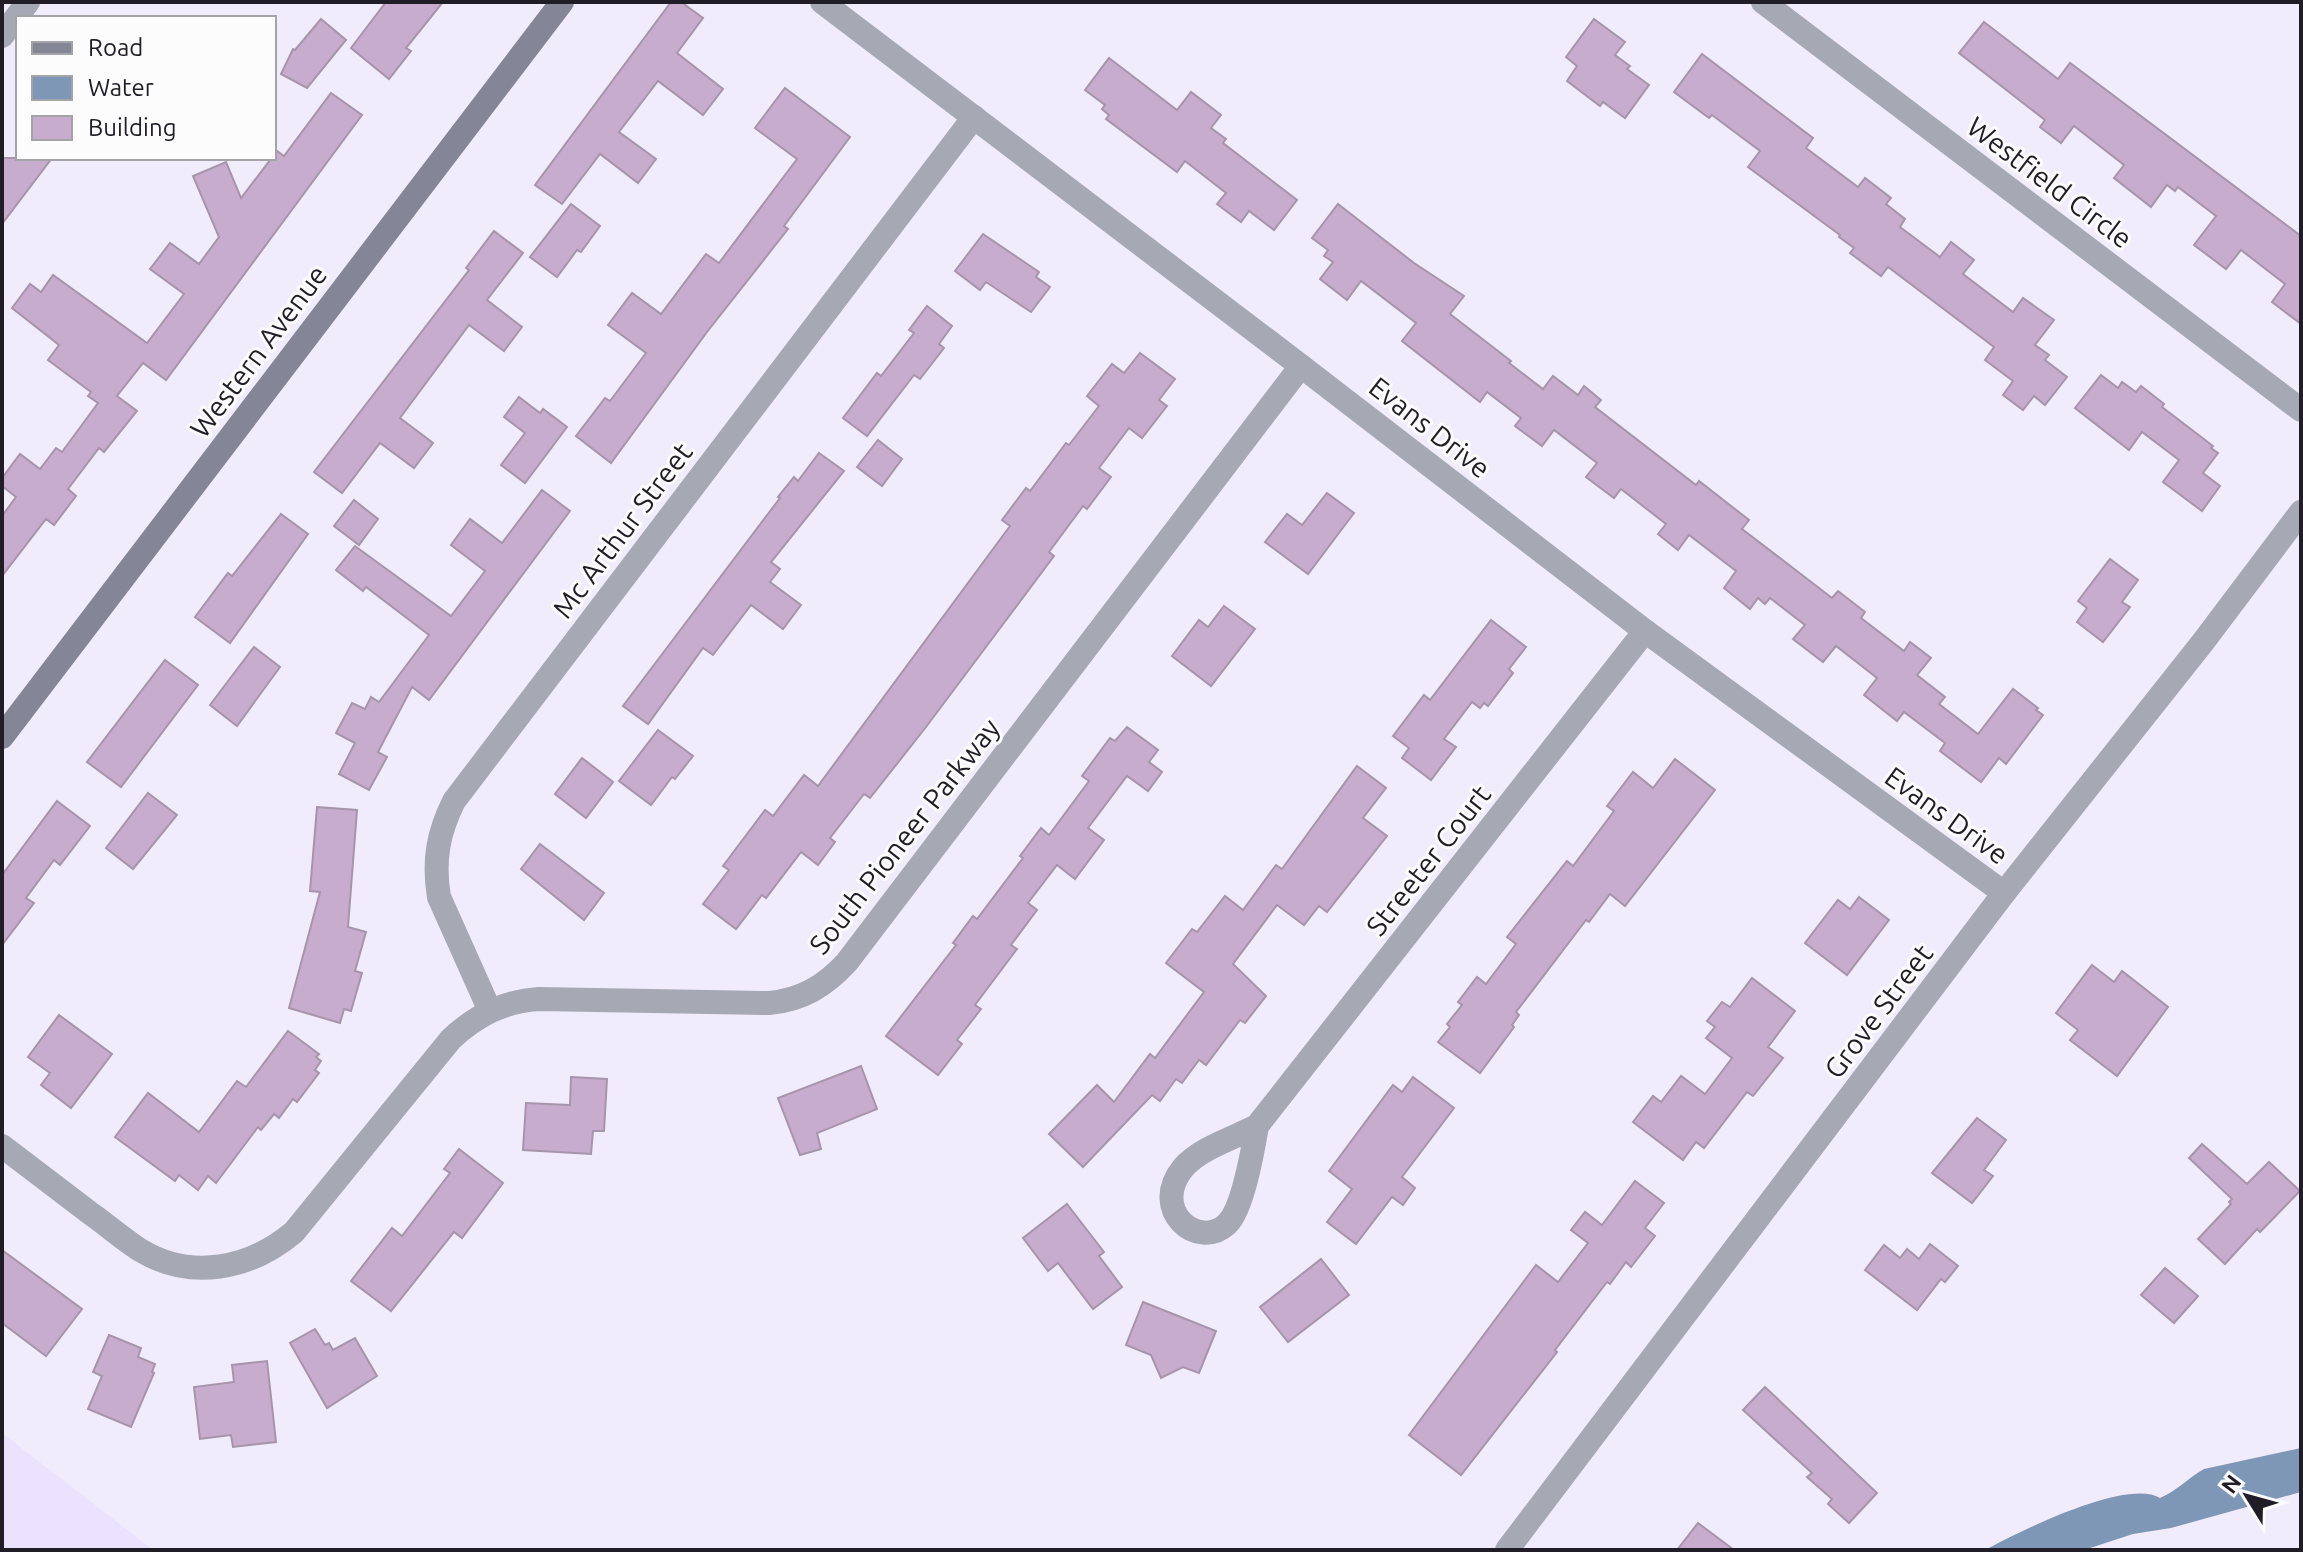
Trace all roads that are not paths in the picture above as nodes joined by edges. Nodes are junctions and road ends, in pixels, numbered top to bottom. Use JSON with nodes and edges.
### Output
{"nodes":[{"id":1,"x":562,"y":2,"type":"edge"},
{"id":2,"x":822,"y":2,"type":"edge"},
{"id":3,"x":1763,"y":2,"type":"edge"},
{"id":4,"x":16,"y":18,"type":"edge"},
{"id":5,"x":2,"y":36,"type":"edge"},
{"id":6,"x":974,"y":117,"type":"junction"},
{"id":7,"x":1301,"y":366,"type":"junction"},
{"id":8,"x":2301,"y":410,"type":"edge"},
{"id":9,"x":2301,"y":512,"type":"edge"},
{"id":10,"x":1645,"y":631,"type":"junction"},
{"id":11,"x":2,"y":737,"type":"edge"},
{"id":12,"x":2004,"y":893,"type":"junction"},
{"id":13,"x":490,"y":1011,"type":"junction"},
{"id":14,"x":1257,"y":1126,"type":"dead end"},
{"id":15,"x":2,"y":1146,"type":"edge"},
{"id":16,"x":1507,"y":1550,"type":"edge"}],
"edges":[{"from":1,"to":11,"type":"street","name":"Western Avenue"},
{"from":2,"to":6,"type":"street","name":"Evans Drive"},
{"from":3,"to":8,"type":"street","name":"Westfield Circle"},
{"from":4,"to":5,"type":"street"},
{"from":6,"to":7,"type":"street","name":"Evans Drive"},
{"from":6,"to":13,"type":"street","name":"Mc Arthur Street"},
{"from":7,"to":10,"type":"street","name":"Evans Drive"},
{"from":7,"to":13,"type":"street","name":"South Pioneer Parkway"},
{"from":9,"to":12,"type":"street","name":"Grove Street"},
{"from":10,"to":12,"type":"street","name":"Evans Drive"},
{"from":10,"to":14,"type":"street","name":"Streeter Court"},
{"from":12,"to":16,"type":"street","name":"Grove Street"},
{"from":13,"to":15,"type":"street","name":"South Pioneer Parkway"}]}
